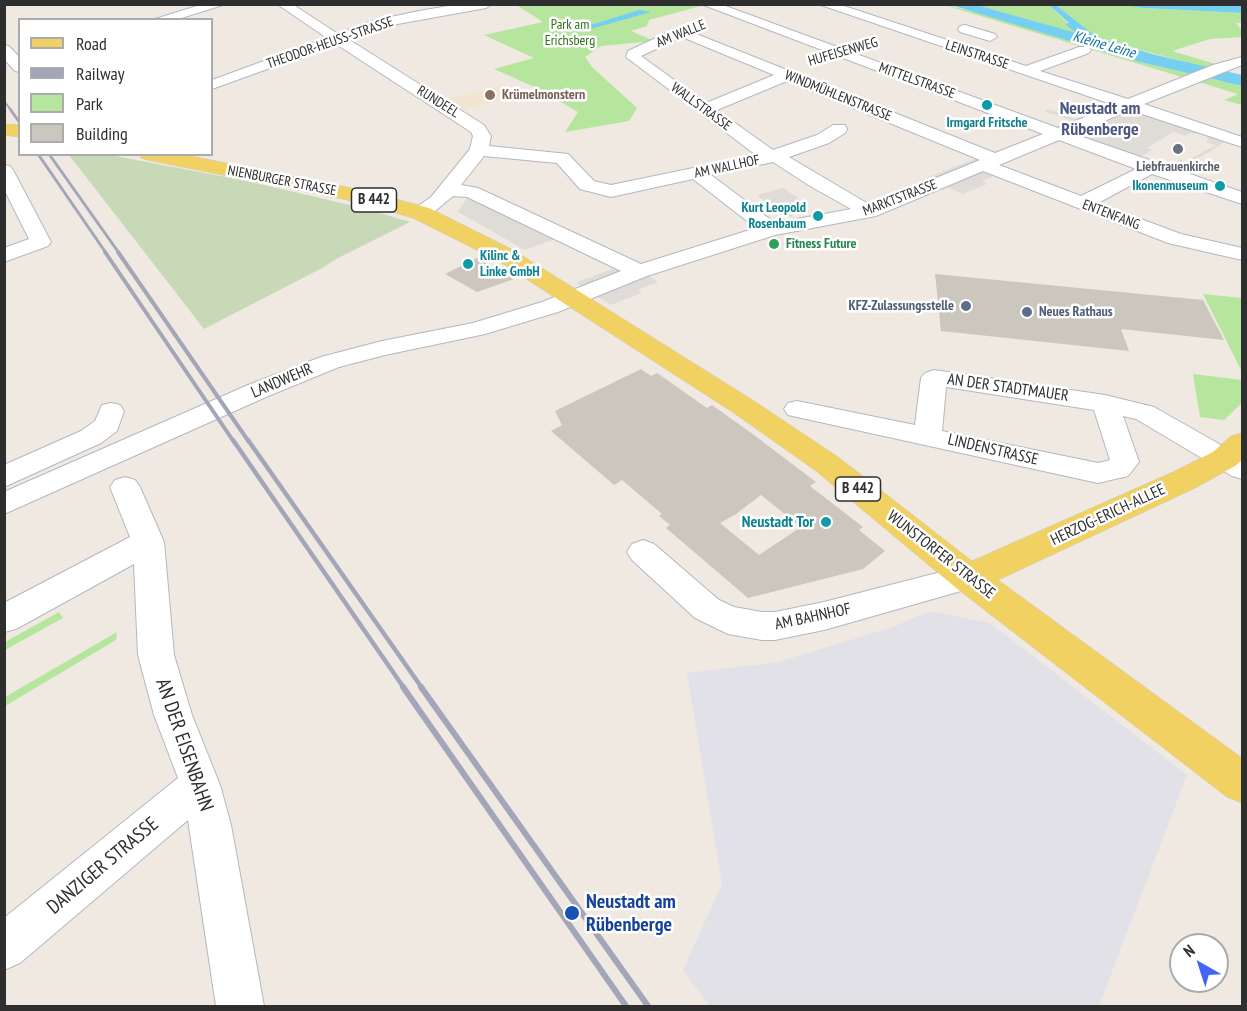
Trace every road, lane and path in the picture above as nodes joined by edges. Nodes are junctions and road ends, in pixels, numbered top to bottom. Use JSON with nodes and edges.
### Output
{"nodes":[{"id":1,"x":220,"y":4,"type":"edge"},
{"id":2,"x":283,"y":4,"type":"edge"},
{"id":3,"x":486,"y":4,"type":"edge"},
{"id":4,"x":707,"y":4,"type":"edge"},
{"id":5,"x":824,"y":4,"type":"edge"},
{"id":6,"x":757,"y":6,"type":"dead end"},
{"id":7,"x":445,"y":7,"type":"edge"},
{"id":8,"x":733,"y":14,"type":"junction"},
{"id":9,"x":852,"y":14,"type":"junction"},
{"id":10,"x":166,"y":18,"type":"edge"},
{"id":11,"x":903,"y":18,"type":"dead end"},
{"id":12,"x":832,"y":19,"type":"dead end"},
{"id":13,"x":881,"y":23,"type":"junction"},
{"id":14,"x":812,"y":25,"type":"dead end"},
{"id":15,"x":965,"y":29,"type":"dead end"},
{"id":16,"x":680,"y":32,"type":"junction"},
{"id":17,"x":783,"y":32,"type":"junction"},
{"id":18,"x":910,"y":33,"type":"junction"},
{"id":19,"x":335,"y":39,"type":"junction"},
{"id":20,"x":888,"y":39,"type":"dead end"},
{"id":21,"x":866,"y":45,"type":"dead end"},
{"id":22,"x":954,"y":47,"type":"junction"},
{"id":23,"x":1084,"y":50,"type":"dead end"},
{"id":24,"x":839,"y":52,"type":"junction"},
{"id":25,"x":632,"y":56,"type":"joint"},
{"id":26,"x":818,"y":58,"type":"dead end"},
{"id":27,"x":1242,"y":61,"type":"edge"},
{"id":28,"x":787,"y":70,"type":"junction"},
{"id":29,"x":1024,"y":71,"type":"junction"},
{"id":30,"x":213,"y":85,"type":"edge"},
{"id":31,"x":955,"y":95,"type":"junction"},
{"id":32,"x":929,"y":104,"type":"dead end"},
{"id":33,"x":1129,"y":105,"type":"junction"},
{"id":34,"x":705,"y":109,"type":"junction"},
{"id":35,"x":909,"y":111,"type":"dead end"},
{"id":36,"x":887,"y":116,"type":"junction"},
{"id":37,"x":839,"y":129,"type":"dead end"},
{"id":38,"x":1059,"y":134,"type":"junction"},
{"id":39,"x":749,"y":142,"type":"junction"},
{"id":40,"x":1242,"y":142,"type":"edge"},
{"id":41,"x":729,"y":146,"type":"dead end"},
{"id":42,"x":479,"y":150,"type":"junction"},
{"id":43,"x":158,"y":156,"type":"edge"},
{"id":44,"x":774,"y":156,"type":"junction"},
{"id":45,"x":990,"y":163,"type":"junction"},
{"id":46,"x":1151,"y":168,"type":"junction"},
{"id":47,"x":4,"y":170,"type":"edge"},
{"id":48,"x":697,"y":173,"type":"junction"},
{"id":49,"x":448,"y":190,"type":"junction"},
{"id":50,"x":1242,"y":198,"type":"edge"},
{"id":51,"x":1081,"y":204,"type":"junction"},
{"id":52,"x":869,"y":212,"type":"junction"},
{"id":53,"x":421,"y":213,"type":"junction"},
{"id":54,"x":771,"y":230,"type":"junction"},
{"id":55,"x":1242,"y":254,"type":"edge"},
{"id":56,"x":4,"y":256,"type":"edge"},
{"id":57,"x":639,"y":271,"type":"junction"},
{"id":58,"x":573,"y":298,"type":"junction"},
{"id":59,"x":1105,"y":403,"type":"junction"},
{"id":60,"x":797,"y":409,"type":"dead end"},
{"id":61,"x":111,"y":411,"type":"dead end"},
{"id":62,"x":928,"y":435,"type":"junction"},
{"id":63,"x":1236,"y":457,"type":"edge"},
{"id":64,"x":4,"y":477,"type":"edge"},
{"id":65,"x":125,"y":487,"type":"dead end"},
{"id":66,"x":4,"y":504,"type":"edge"},
{"id":67,"x":148,"y":542,"type":"junction"},
{"id":68,"x":643,"y":552,"type":"dead end"},
{"id":69,"x":968,"y":577,"type":"junction"},
{"id":70,"x":4,"y":619,"type":"edge"},
{"id":71,"x":1242,"y":783,"type":"edge"},
{"id":72,"x":200,"y":784,"type":"junction"},
{"id":73,"x":4,"y":947,"type":"edge"},
{"id":74,"x":240,"y":1006,"type":"edge"}],
"edges":[{"from":1,"to":10,"type":"street"},
{"from":2,"to":19,"type":"street"},
{"from":3,"to":7,"type":"street","name":"THEODOR-HEUSS-STRASSE"},
{"from":4,"to":8,"type":"street","name":"MITTELSTRASSE"},
{"from":5,"to":9,"type":"street","name":"LEINSTRASSE"},
{"from":6,"to":8,"type":"street","name":"AM WALLE"},
{"from":7,"to":19,"type":"street","name":"THEODOR-HEUSS-STRASSE"},
{"from":8,"to":16,"type":"street","name":"AM WALLE"},
{"from":8,"to":17,"type":"street","name":"MITTELSTRASSE"},
{"from":9,"to":12,"type":"street"},
{"from":9,"to":13,"type":"street","name":"LEINSTRASSE"},
{"from":11,"to":13,"type":"street"},
{"from":13,"to":18,"type":"street","name":"LEINSTRASSE"},
{"from":14,"to":17,"type":"street"},
{"from":15,"to":22,"type":"street"},
{"from":16,"to":25,"type":"street","name":"AM WALLE"},
{"from":16,"to":28,"type":"street","name":"WINDMÜHLENSTRASSE"},
{"from":17,"to":24,"type":"street","name":"MITTELSTRASSE"},
{"from":18,"to":20,"type":"street","name":"HUFEISENWEG"},
{"from":18,"to":22,"type":"street","name":"LEINSTRASSE"},
{"from":19,"to":30,"type":"street","name":"THEODOR-HEUSS-STRASSE"},
{"from":19,"to":42,"type":"street","name":"RUNDEEL"},
{"from":21,"to":24,"type":"street","name":"HUFEISENWEG"},
{"from":22,"to":29,"type":"street","name":"LEINSTRASSE"},
{"from":23,"to":29,"type":"street"},
{"from":24,"to":26,"type":"street","name":"HUFEISENWEG"},
{"from":24,"to":31,"type":"street","name":"MITTELSTRASSE"},
{"from":25,"to":34,"type":"street","name":"WALLSTRASSE"},
{"from":27,"to":33,"type":"street","name":"MARKTSTRASSE"},
{"from":28,"to":34,"type":"street"},
{"from":28,"to":36,"type":"street","name":"WINDMÜHLENSTRASSE"},
{"from":29,"to":33,"type":"street","name":"LEINSTRASSE"},
{"from":31,"to":32,"type":"street"},
{"from":31,"to":38,"type":"street","name":"MITTELSTRASSE"},
{"from":33,"to":38,"type":"street","name":"MARKTSTRASSE"},
{"from":33,"to":40,"type":"street","name":"LEINSTRASSE"},
{"from":34,"to":39,"type":"street","name":"WALLSTRASSE"},
{"from":35,"to":36,"type":"street"},
{"from":36,"to":45,"type":"street","name":"WINDMÜHLENSTRASSE"},
{"from":37,"to":44,"type":"street","name":"AM WALLHOF"},
{"from":38,"to":45,"type":"street","name":"MARKTSTRASSE"},
{"from":38,"to":46,"type":"street","name":"MITTELSTRASSE"},
{"from":39,"to":41,"type":"street"},
{"from":39,"to":44,"type":"street","name":"WALLSTRASSE"},
{"from":42,"to":48,"type":"street","name":"AM WALLHOF"},
{"from":42,"to":49,"type":"street"},
{"from":43,"to":53,"type":"main road","name":"NIENBURGER STRASSE","number":"B 442"},
{"from":44,"to":48,"type":"street","name":"AM WALLHOF"},
{"from":44,"to":52,"type":"street","name":"WALLSTRASSE"},
{"from":45,"to":51,"type":"street","name":"ENTENFANG"},
{"from":45,"to":52,"type":"street","name":"MARKTSTRASSE"},
{"from":46,"to":50,"type":"street","name":"MITTELSTRASSE"},
{"from":46,"to":51,"type":"street"},
{"from":47,"to":56,"type":"street"},
{"from":48,"to":54,"type":"street"},
{"from":49,"to":53,"type":"street"},
{"from":49,"to":57,"type":"street"},
{"from":51,"to":55,"type":"street","name":"ENTENFANG"},
{"from":52,"to":54,"type":"street","name":"MARKTSTRASSE"},
{"from":53,"to":58,"type":"main road","name":"NIENBURGER STRASSE","number":"B 442"},
{"from":54,"to":57,"type":"street","name":"MARKTSTRASSE"},
{"from":57,"to":58,"type":"street","name":"MARKTSTRASSE"},
{"from":58,"to":66,"type":"street","name":"LANDWEHR"},
{"from":58,"to":69,"type":"main road","name":"WUNSTORFER STRASSE","number":"B 442"},
{"from":59,"to":62,"type":"street","name":"AN DER STADTMAUER"},
{"from":59,"to":62,"type":"street","name":"LINDENSTRASSE"},
{"from":59,"to":63,"type":"street"},
{"from":60,"to":62,"type":"street","name":"LINDENSTRASSE"},
{"from":61,"to":64,"type":"street"},
{"from":63,"to":69,"type":"main road","name":"HERZOG-ERICH-ALLEE"},
{"from":65,"to":67,"type":"street","name":"AN DER EISENBAHN"},
{"from":67,"to":70,"type":"street"},
{"from":67,"to":72,"type":"street","name":"AN DER EISENBAHN"},
{"from":68,"to":69,"type":"street","name":"AM BAHNHOF"},
{"from":69,"to":71,"type":"main road","name":"WUNSTORFER STRASSE","number":"B 442"},
{"from":72,"to":73,"type":"street","name":"DANZIGER STRASSE"},
{"from":72,"to":74,"type":"street","name":"AN DER EISENBAHN"}]}
